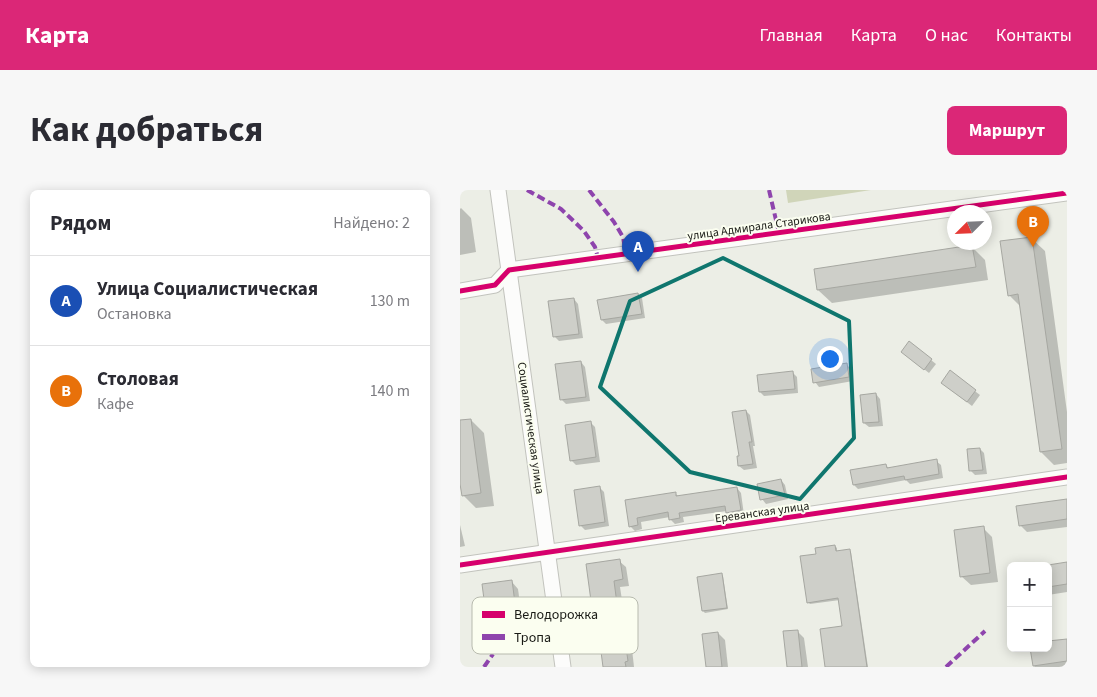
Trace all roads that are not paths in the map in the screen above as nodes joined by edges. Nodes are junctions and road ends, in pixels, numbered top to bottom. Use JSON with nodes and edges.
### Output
{"nodes":[{"id":1,"x":498,"y":190,"type":"edge"},
{"id":2,"x":1067,"y":193,"type":"edge"},
{"id":3,"x":509,"y":270,"type":"junction"},
{"id":4,"x":460,"y":291,"type":"edge"},
{"id":5,"x":1067,"y":478,"type":"edge"},
{"id":6,"x":547,"y":552,"type":"junction"},
{"id":7,"x":460,"y":565,"type":"edge"},
{"id":8,"x":553,"y":597,"type":"edge"},
{"id":9,"x":560,"y":654,"type":"edge"},
{"id":10,"x":562,"y":667,"type":"edge"}],
"edges":[{"from":1,"to":3,"type":"street","name":"Социалистическая улица"},
{"from":2,"to":3,"type":"street","name":"улица Адмирала Старикова"},
{"from":3,"to":4,"type":"street"},
{"from":3,"to":6,"type":"street","name":"Социалистическая улица"},
{"from":5,"to":6,"type":"street","name":"Ереванская улица"},
{"from":6,"to":7,"type":"street","name":"Ереванская улица"},
{"from":6,"to":8,"type":"street","name":"Социалистическая улица"},
{"from":9,"to":10,"type":"street","name":"Социалистическая улица"}]}
